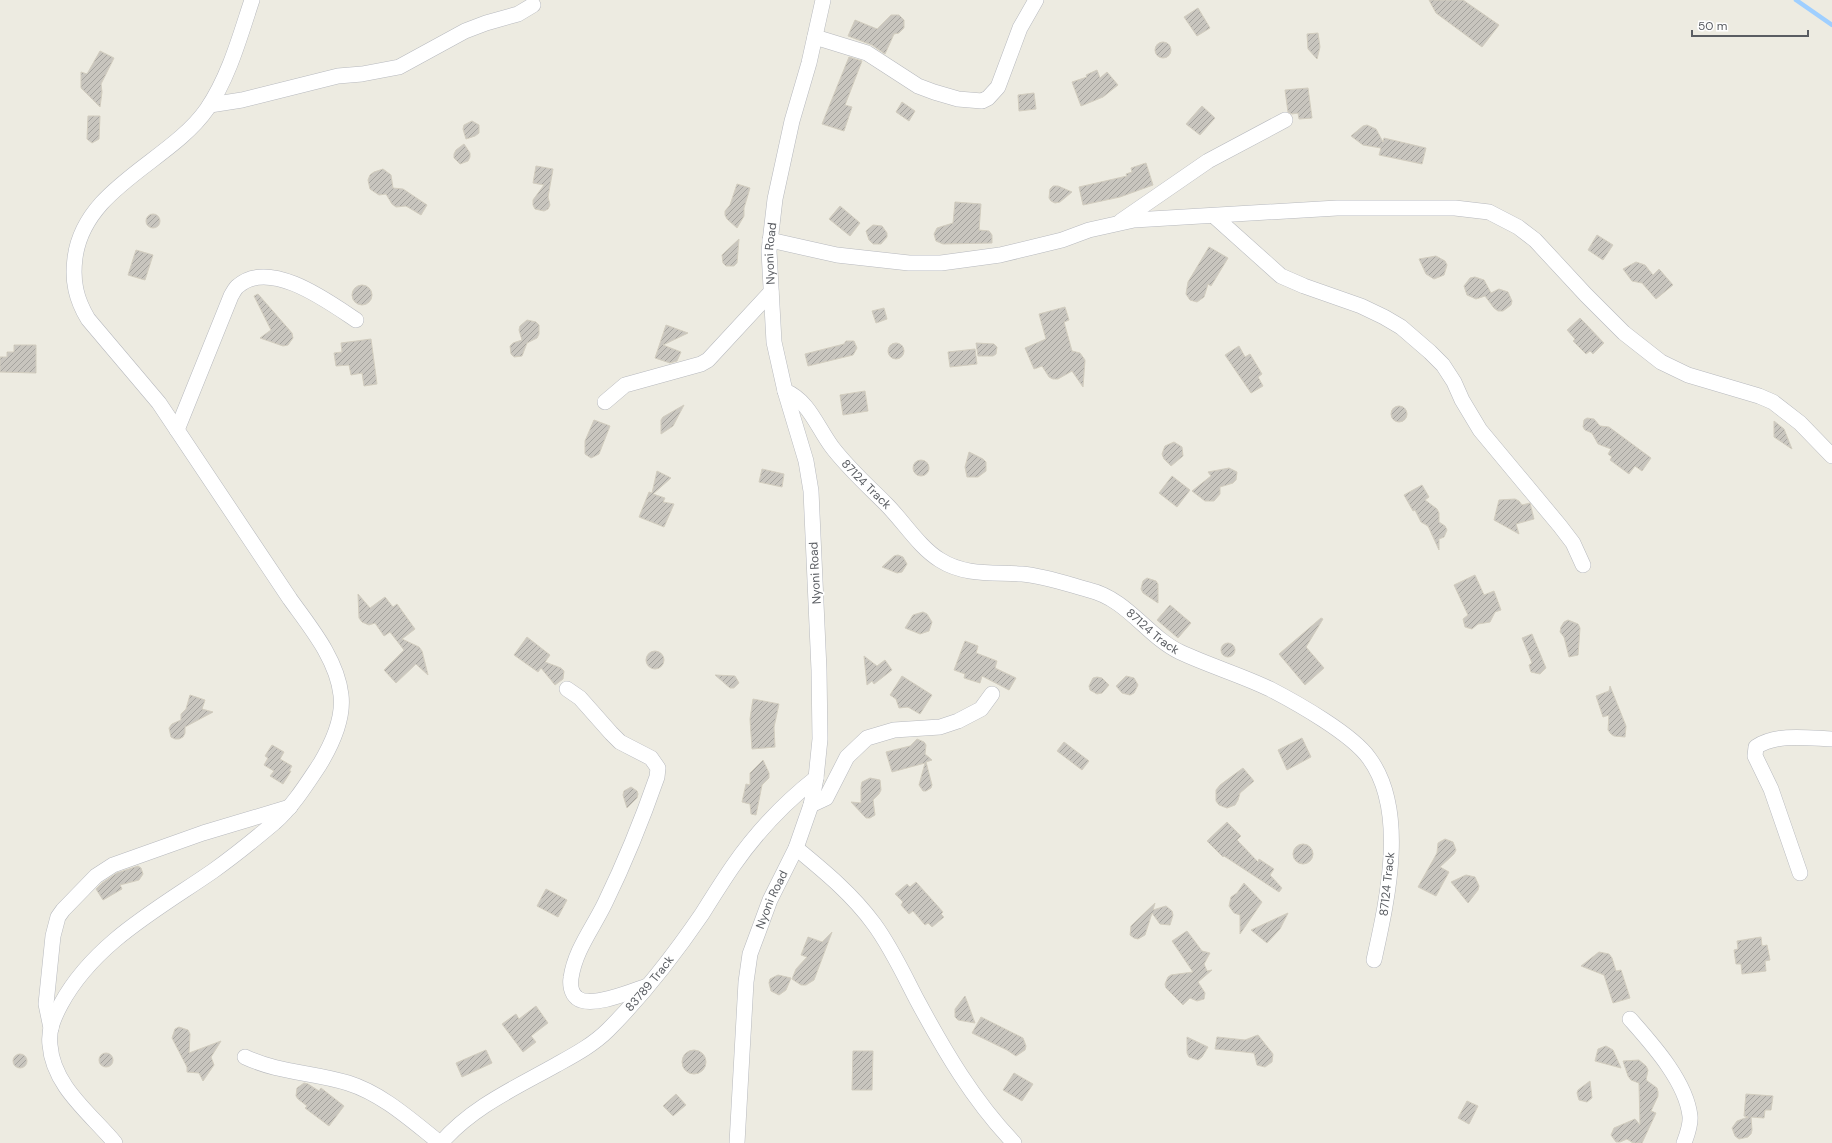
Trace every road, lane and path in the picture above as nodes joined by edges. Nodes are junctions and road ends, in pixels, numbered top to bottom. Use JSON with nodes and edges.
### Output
{"nodes":[{"id":1,"x":252,"y":0,"type":"edge"},
{"id":2,"x":822,"y":0,"type":"edge"},
{"id":3,"x":1036,"y":0,"type":"edge"},
{"id":4,"x":533,"y":5,"type":"dead end"},
{"id":5,"x":815,"y":37,"type":"junction"},
{"id":6,"x":210,"y":105,"type":"junction"},
{"id":7,"x":1285,"y":120,"type":"dead end"},
{"id":8,"x":1214,"y":216,"type":"junction"},
{"id":9,"x":1118,"y":223,"type":"junction"},
{"id":10,"x":770,"y":240,"type":"junction"},
{"id":11,"x":771,"y":292,"type":"junction"},
{"id":12,"x":356,"y":320,"type":"dead end"},
{"id":13,"x":785,"y":391,"type":"junction"},
{"id":14,"x":605,"y":402,"type":"dead end"},
{"id":15,"x":177,"y":430,"type":"junction"},
{"id":16,"x":1832,"y":456,"type":"edge"},
{"id":17,"x":1583,"y":565,"type":"dead end"},
{"id":18,"x":567,"y":689,"type":"dead end"},
{"id":19,"x":992,"y":694,"type":"dead end"},
{"id":20,"x":1832,"y":739,"type":"edge"},
{"id":21,"x":816,"y":778,"type":"junction"},
{"id":22,"x":811,"y":805,"type":"junction"},
{"id":23,"x":290,"y":807,"type":"junction"},
{"id":24,"x":796,"y":848,"type":"junction"},
{"id":25,"x":1800,"y":873,"type":"dead end"},
{"id":26,"x":1374,"y":960,"type":"dead end"},
{"id":27,"x":647,"y":986,"type":"junction"},
{"id":28,"x":1630,"y":1019,"type":"dead end"},
{"id":29,"x":50,"y":1028,"type":"junction"},
{"id":30,"x":245,"y":1056,"type":"dead end"},
{"id":31,"x":739,"y":1141,"type":"edge"},
{"id":32,"x":115,"y":1143,"type":"edge"},
{"id":33,"x":441,"y":1143,"type":"edge"},
{"id":34,"x":1014,"y":1143,"type":"edge"},
{"id":35,"x":1684,"y":1143,"type":"edge"}],
"edges":[{"from":1,"to":6,"type":"street"},
{"from":2,"to":5,"type":"street","name":"Nyoni Road"},
{"from":3,"to":5,"type":"street"},
{"from":4,"to":6,"type":"street"},
{"from":5,"to":10,"type":"street","name":"Nyoni Road"},
{"from":6,"to":15,"type":"street"},
{"from":7,"to":9,"type":"street"},
{"from":8,"to":9,"type":"street"},
{"from":8,"to":16,"type":"street"},
{"from":8,"to":17,"type":"street"},
{"from":9,"to":10,"type":"street"},
{"from":10,"to":11,"type":"street","name":"Nyoni Road"},
{"from":11,"to":13,"type":"street","name":"Nyoni Road"},
{"from":11,"to":14,"type":"street"},
{"from":12,"to":15,"type":"street"},
{"from":13,"to":21,"type":"street","name":"Nyoni Road"},
{"from":13,"to":26,"type":"street","name":"87124 Track"},
{"from":15,"to":23,"type":"street"},
{"from":18,"to":27,"type":"street"},
{"from":19,"to":22,"type":"street"},
{"from":20,"to":25,"type":"street"},
{"from":21,"to":22,"type":"street","name":"Nyoni Road"},
{"from":21,"to":27,"type":"street","name":"83789 Track"},
{"from":22,"to":24,"type":"street","name":"Nyoni Road"},
{"from":23,"to":29,"type":"street"},
{"from":23,"to":29,"type":"street"},
{"from":24,"to":31,"type":"street","name":"Nyoni Road"},
{"from":24,"to":34,"type":"street"},
{"from":27,"to":33,"type":"street","name":"83789 Track"},
{"from":28,"to":35,"type":"street"},
{"from":29,"to":32,"type":"street"},
{"from":30,"to":33,"type":"street"}]}
